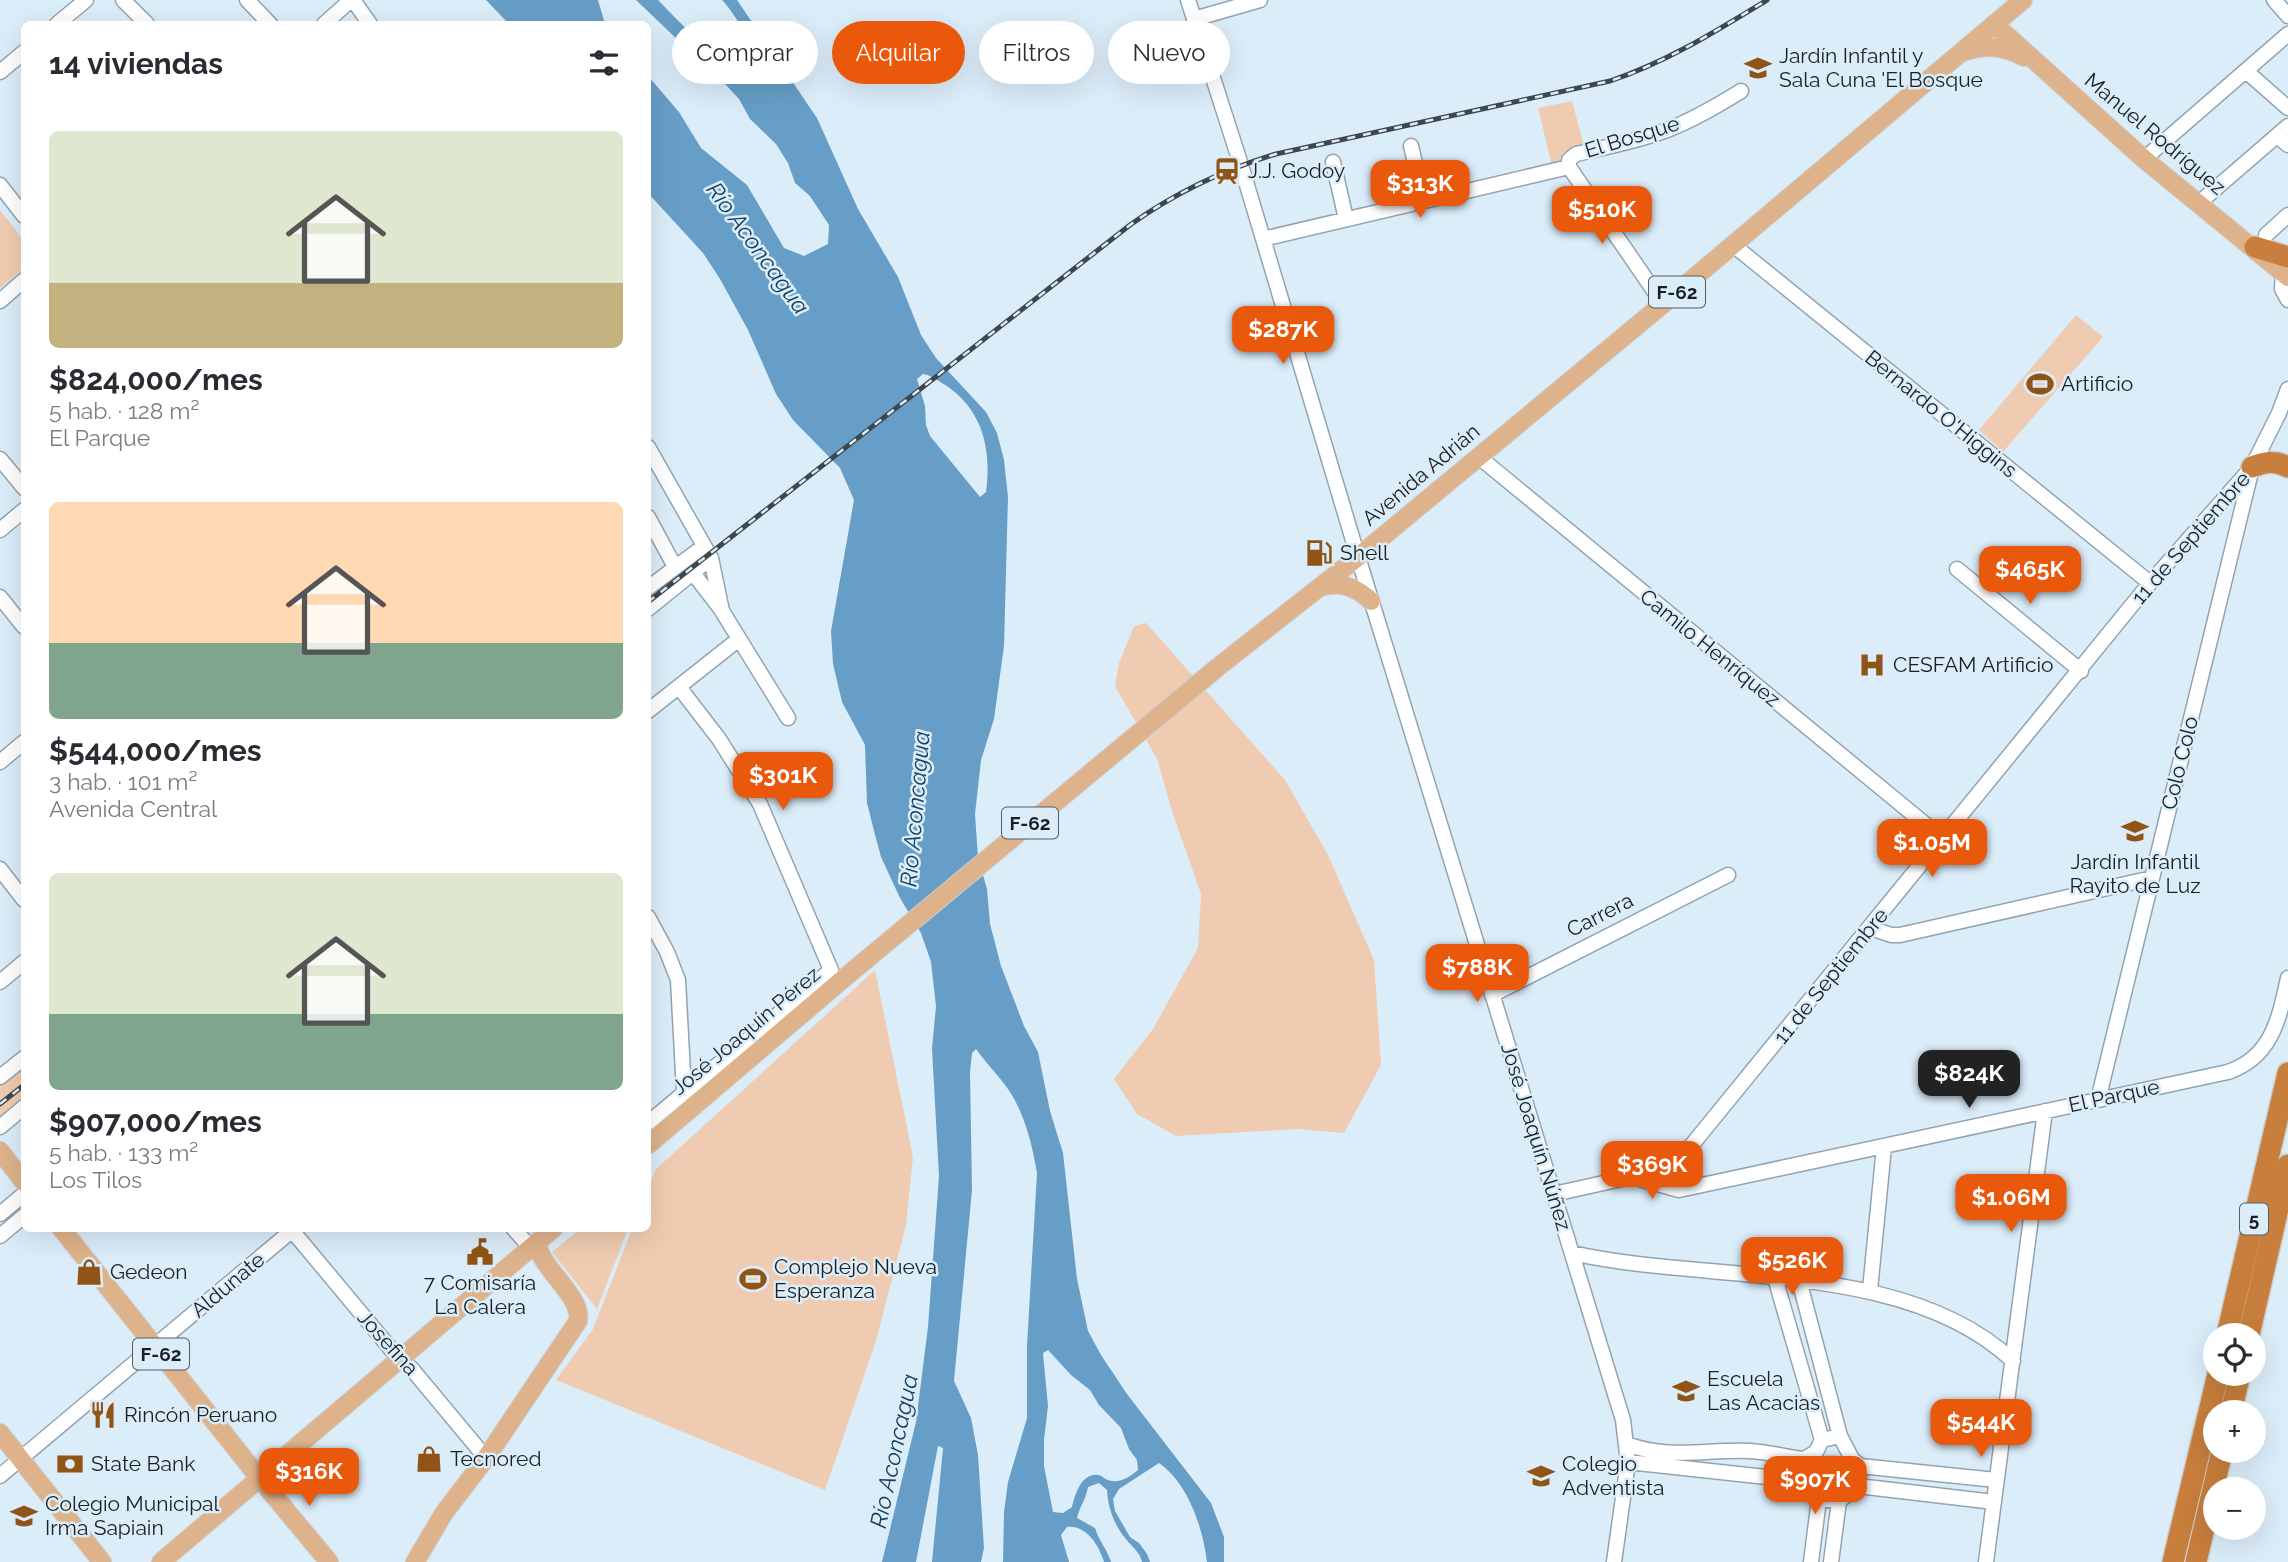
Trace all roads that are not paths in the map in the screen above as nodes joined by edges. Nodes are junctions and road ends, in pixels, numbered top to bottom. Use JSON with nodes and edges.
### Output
{"nodes":[{"id":1,"x":86,"y":0,"type":"edge"},
{"id":2,"x":123,"y":0,"type":"edge"},
{"id":3,"x":247,"y":0,"type":"edge"},
{"id":4,"x":352,"y":0,"type":"edge"},
{"id":5,"x":1188,"y":0,"type":"edge"},
{"id":6,"x":1260,"y":0,"type":"edge"},
{"id":7,"x":2023,"y":0,"type":"edge"},
{"id":8,"x":2274,"y":0,"type":"edge"},
{"id":9,"x":2288,"y":16,"type":"edge"},
{"id":10,"x":1194,"y":19,"type":"junction"},
{"id":11,"x":61,"y":21,"type":"edge"},
{"id":12,"x":144,"y":21,"type":"edge"},
{"id":13,"x":267,"y":21,"type":"edge"},
{"id":14,"x":328,"y":21,"type":"edge"},
{"id":15,"x":368,"y":21,"type":"edge"},
{"id":16,"x":1994,"y":24,"type":"junction"},
{"id":17,"x":2288,"y":34,"type":"edge"},
{"id":18,"x":21,"y":54,"type":"edge"},
{"id":19,"x":1957,"y":55,"type":"junction"},
{"id":20,"x":2040,"y":66,"type":"junction"},
{"id":21,"x":2246,"y":71,"type":"junction"},
{"id":22,"x":0,"y":72,"type":"edge"},
{"id":23,"x":1741,"y":91,"type":"dead end"},
{"id":24,"x":2288,"y":108,"type":"edge"},
{"id":25,"x":2284,"y":136,"type":"edge"},
{"id":26,"x":1411,"y":146,"type":"dead end"},
{"id":27,"x":2144,"y":159,"type":"junction"},
{"id":28,"x":1333,"y":162,"type":"dead end"},
{"id":29,"x":1569,"y":167,"type":"junction"},
{"id":30,"x":0,"y":185,"type":"edge"},
{"id":31,"x":1424,"y":201,"type":"junction"},
{"id":32,"x":2199,"y":203,"type":"junction"},
{"id":33,"x":21,"y":212,"type":"edge"},
{"id":34,"x":2288,"y":215,"type":"edge"},
{"id":35,"x":1346,"y":219,"type":"junction"},
{"id":36,"x":1263,"y":239,"type":"junction"},
{"id":37,"x":2260,"y":241,"type":"junction"},
{"id":38,"x":1732,"y":244,"type":"junction"},
{"id":39,"x":2286,"y":269,"type":"edge"},
{"id":40,"x":21,"y":283,"type":"edge"},
{"id":41,"x":2288,"y":300,"type":"edge"},
{"id":42,"x":0,"y":301,"type":"edge"},
{"id":43,"x":1663,"y":304,"type":"junction"},
{"id":44,"x":2288,"y":389,"type":"edge"},
{"id":45,"x":651,"y":455,"type":"edge"},
{"id":46,"x":1479,"y":457,"type":"junction"},
{"id":47,"x":0,"y":459,"type":"edge"},
{"id":48,"x":2252,"y":467,"type":"junction"},
{"id":49,"x":2288,"y":467,"type":"edge"},
{"id":50,"x":21,"y":484,"type":"edge"},
{"id":51,"x":21,"y":512,"type":"edge"},
{"id":52,"x":651,"y":522,"type":"edge"},
{"id":53,"x":0,"y":530,"type":"edge"},
{"id":54,"x":708,"y":552,"type":"junction"},
{"id":55,"x":1358,"y":557,"type":"junction"},
{"id":56,"x":675,"y":566,"type":"junction"},
{"id":57,"x":1957,"y":569,"type":"dead end"},
{"id":58,"x":693,"y":573,"type":"junction"},
{"id":59,"x":2150,"y":583,"type":"junction"},
{"id":60,"x":651,"y":586,"type":"edge"},
{"id":61,"x":1320,"y":587,"type":"junction"},
{"id":62,"x":0,"y":597,"type":"edge"},
{"id":63,"x":1371,"y":601,"type":"junction"},
{"id":64,"x":651,"y":606,"type":"edge"},
{"id":65,"x":722,"y":611,"type":"junction"},
{"id":66,"x":21,"y":623,"type":"edge"},
{"id":67,"x":739,"y":639,"type":"junction"},
{"id":68,"x":2081,"y":671,"type":"junction"},
{"id":69,"x":679,"y":687,"type":"junction"},
{"id":70,"x":651,"y":709,"type":"edge"},
{"id":71,"x":788,"y":718,"type":"dead end"},
{"id":72,"x":21,"y":744,"type":"edge"},
{"id":73,"x":0,"y":762,"type":"edge"},
{"id":74,"x":1942,"y":838,"type":"junction"},
{"id":75,"x":0,"y":869,"type":"edge"},
{"id":76,"x":1728,"y":875,"type":"dead end"},
{"id":77,"x":2152,"y":878,"type":"junction"},
{"id":78,"x":21,"y":896,"type":"edge"},
{"id":79,"x":651,"y":923,"type":"edge"},
{"id":80,"x":1871,"y":928,"type":"junction"},
{"id":81,"x":21,"y":964,"type":"edge"},
{"id":82,"x":837,"y":974,"type":"junction"},
{"id":83,"x":2288,"y":978,"type":"edge"},
{"id":84,"x":0,"y":982,"type":"edge"},
{"id":85,"x":1492,"y":995,"type":"junction"},
{"id":86,"x":21,"y":1060,"type":"edge"},
{"id":87,"x":2288,"y":1073,"type":"edge"},
{"id":88,"x":0,"y":1077,"type":"edge"},
{"id":89,"x":684,"y":1091,"type":"junction"},
{"id":90,"x":2098,"y":1100,"type":"junction"},
{"id":91,"x":21,"y":1109,"type":"edge"},
{"id":92,"x":2045,"y":1111,"type":"junction"},
{"id":93,"x":651,"y":1116,"type":"edge"},
{"id":94,"x":0,"y":1126,"type":"edge"},
{"id":95,"x":651,"y":1142,"type":"edge"},
{"id":96,"x":1884,"y":1147,"type":"junction"},
{"id":97,"x":0,"y":1152,"type":"edge"},
{"id":98,"x":2288,"y":1165,"type":"edge"},
{"id":99,"x":1670,"y":1167,"type":"junction"},
{"id":100,"x":1635,"y":1177,"type":"junction"},
{"id":101,"x":21,"y":1178,"type":"edge"},
{"id":102,"x":1679,"y":1190,"type":"junction"},
{"id":103,"x":1554,"y":1194,"type":"junction"},
{"id":104,"x":21,"y":1196,"type":"edge"},
{"id":105,"x":0,"y":1214,"type":"edge"},
{"id":106,"x":21,"y":1218,"type":"edge"},
{"id":107,"x":64,"y":1232,"type":"edge"},
{"id":108,"x":289,"y":1232,"type":"edge"},
{"id":109,"x":295,"y":1232,"type":"edge"},
{"id":110,"x":520,"y":1232,"type":"edge"},
{"id":111,"x":551,"y":1232,"type":"edge"},
{"id":112,"x":0,"y":1236,"type":"edge"},
{"id":113,"x":537,"y":1251,"type":"junction"},
{"id":114,"x":1572,"y":1253,"type":"junction"},
{"id":115,"x":1775,"y":1278,"type":"junction"},
{"id":116,"x":1799,"y":1280,"type":"junction"},
{"id":117,"x":1870,"y":1290,"type":"junction"},
{"id":118,"x":2230,"y":1323,"type":"edge"},
{"id":119,"x":2252,"y":1323,"type":"edge"},
{"id":120,"x":155,"y":1346,"type":"junction"},
{"id":121,"x":400,"y":1360,"type":"junction"},
{"id":122,"x":2013,"y":1361,"type":"junction"},
{"id":123,"x":2215,"y":1386,"type":"edge"},
{"id":124,"x":0,"y":1433,"type":"edge"},
{"id":125,"x":1840,"y":1436,"type":"junction"},
{"id":126,"x":1822,"y":1440,"type":"junction"},
{"id":127,"x":1627,"y":1444,"type":"junction"},
{"id":128,"x":20,"y":1458,"type":"junction"},
{"id":129,"x":486,"y":1458,"type":"junction"},
{"id":130,"x":1804,"y":1460,"type":"junction"},
{"id":131,"x":1628,"y":1462,"type":"junction"},
{"id":132,"x":2219,"y":1463,"type":"edge"},
{"id":133,"x":1860,"y":1466,"type":"junction"},
{"id":134,"x":0,"y":1476,"type":"edge"},
{"id":135,"x":260,"y":1479,"type":"junction"},
{"id":136,"x":1996,"y":1480,"type":"junction"},
{"id":137,"x":1803,"y":1481,"type":"junction"},
{"id":138,"x":1858,"y":1486,"type":"junction"},
{"id":139,"x":1819,"y":1499,"type":"junction"},
{"id":140,"x":1839,"y":1501,"type":"junction"},
{"id":141,"x":1994,"y":1502,"type":"junction"},
{"id":142,"x":102,"y":1562,"type":"edge"},
{"id":143,"x":161,"y":1562,"type":"edge"},
{"id":144,"x":329,"y":1562,"type":"edge"},
{"id":145,"x":415,"y":1562,"type":"edge"},
{"id":146,"x":1614,"y":1562,"type":"edge"},
{"id":147,"x":1811,"y":1562,"type":"edge"},
{"id":148,"x":1831,"y":1562,"type":"edge"},
{"id":149,"x":1986,"y":1562,"type":"edge"},
{"id":150,"x":2173,"y":1562,"type":"edge"},
{"id":151,"x":2196,"y":1562,"type":"edge"}],
"edges":[{"from":1,"to":11,"type":"street"},
{"from":2,"to":12,"type":"street"},
{"from":3,"to":13,"type":"street"},
{"from":4,"to":14,"type":"street"},
{"from":4,"to":15,"type":"street"},
{"from":5,"to":10,"type":"street","name":"José Joaquín Núñez"},
{"from":6,"to":10,"type":"street"},
{"from":7,"to":16,"type":"main road","name":"Avenida Adrián"},
{"from":8,"to":9,"type":"street"},
{"from":10,"to":36,"type":"street","name":"José Joaquín Núñez"},
{"from":16,"to":19,"type":"main road","name":"Avenida Adrián","number":"F-62"},
{"from":16,"to":20,"type":"main road","name":"Manuel Rodríguez"},
{"from":17,"to":21,"type":"street"},
{"from":18,"to":22,"type":"street"},
{"from":19,"to":20,"type":"main road"},
{"from":19,"to":38,"type":"main road","name":"Avenida Adrián","number":"F-62"},
{"from":20,"to":27,"type":"main road","name":"Manuel Rodríguez"},
{"from":21,"to":24,"type":"street"},
{"from":21,"to":27,"type":"street"},
{"from":23,"to":29,"type":"street","name":"El Bosque"},
{"from":25,"to":32,"type":"street"},
{"from":26,"to":31,"type":"street"},
{"from":27,"to":32,"type":"main road","name":"Manuel Rodríguez"},
{"from":28,"to":35,"type":"street"},
{"from":29,"to":31,"type":"street","name":"El Bosque"},
{"from":29,"to":43,"type":"street","name":"El Bosque"},
{"from":30,"to":33,"type":"street"},
{"from":31,"to":35,"type":"street","name":"El Bosque"},
{"from":32,"to":37,"type":"main road","name":"Manuel Rodríguez"},
{"from":34,"to":37,"type":"street"},
{"from":35,"to":36,"type":"street","name":"El Bosque"},
{"from":36,"to":55,"type":"street","name":"José Joaquín Núñez"},
{"from":37,"to":39,"type":"highway"},
{"from":38,"to":43,"type":"main road","name":"Avenida Adrián","number":"F-62"},
{"from":38,"to":59,"type":"street","name":"Bernardo O'Higgins"},
{"from":39,"to":41,"type":"street"},
{"from":40,"to":42,"type":"street"},
{"from":43,"to":46,"type":"main road","name":"Avenida Adrián","number":"F-62"},
{"from":44,"to":48,"type":"street","name":"11 de Septiembre"},
{"from":45,"to":54,"type":"street"},
{"from":46,"to":55,"type":"main road","name":"Avenida Adrián","number":"F-62"},
{"from":46,"to":74,"type":"street","name":"Camilo Henríquez"},
{"from":47,"to":50,"type":"street"},
{"from":48,"to":49,"type":"highway"},
{"from":48,"to":59,"type":"street","name":"11 de Septiembre"},
{"from":48,"to":77,"type":"street","name":"Colo Colo"},
{"from":51,"to":53,"type":"street"},
{"from":52,"to":56,"type":"street"},
{"from":54,"to":56,"type":"street"},
{"from":54,"to":58,"type":"street"},
{"from":54,"to":65,"type":"street"},
{"from":55,"to":61,"type":"main road","name":"Avenida Adrián","number":"F-62"},
{"from":55,"to":63,"type":"street","name":"José Joaquín Núñez"},
{"from":56,"to":60,"type":"street"},
{"from":57,"to":68,"type":"street"},
{"from":58,"to":64,"type":"street"},
{"from":58,"to":65,"type":"street"},
{"from":59,"to":68,"type":"street","name":"11 de Septiembre"},
{"from":61,"to":63,"type":"main road"},
{"from":61,"to":82,"type":"main road","name":"Avenida Adrián","number":"F-62"},
{"from":62,"to":66,"type":"street"},
{"from":63,"to":85,"type":"street","name":"José Joaquín Núñez"},
{"from":65,"to":67,"type":"street"},
{"from":67,"to":69,"type":"street"},
{"from":67,"to":71,"type":"street"},
{"from":68,"to":74,"type":"street","name":"11 de Septiembre"},
{"from":69,"to":70,"type":"street"},
{"from":69,"to":82,"type":"street"},
{"from":72,"to":73,"type":"street"},
{"from":74,"to":80,"type":"street","name":"11 de Septiembre"},
{"from":75,"to":78,"type":"street"},
{"from":76,"to":85,"type":"street","name":"Carrera"},
{"from":77,"to":80,"type":"street"},
{"from":77,"to":90,"type":"street","name":"Colo Colo"},
{"from":79,"to":89,"type":"street"},
{"from":80,"to":99,"type":"street","name":"11 de Septiembre"},
{"from":81,"to":84,"type":"street"},
{"from":82,"to":89,"type":"street","name":"José Joaquín Pérez"},
{"from":82,"to":95,"type":"main road","name":"José Joaquín Pérez","number":"F-62"},
{"from":83,"to":90,"type":"street","name":"El Parque"},
{"from":85,"to":103,"type":"street","name":"José Joaquín Núñez"},
{"from":86,"to":88,"type":"street"},
{"from":87,"to":118,"type":"highway","number":"5"},
{"from":89,"to":93,"type":"street","name":"José Joaquín Pérez"},
{"from":90,"to":92,"type":"street","name":"El Parque"},
{"from":91,"to":94,"type":"street"},
{"from":92,"to":96,"type":"street","name":"El Parque"},
{"from":92,"to":122,"type":"street"},
{"from":96,"to":102,"type":"street","name":"El Parque"},
{"from":96,"to":117,"type":"street"},
{"from":97,"to":101,"type":"main road"},
{"from":98,"to":119,"type":"highway","number":"5"},
{"from":99,"to":100,"type":"street","name":"11 de Septiembre"},
{"from":99,"to":102,"type":"street"},
{"from":100,"to":102,"type":"street","name":"El Parque"},
{"from":100,"to":103,"type":"street","name":"11 de Septiembre"},
{"from":103,"to":114,"type":"street","name":"José Joaquín Núñez"},
{"from":104,"to":105,"type":"street"},
{"from":106,"to":112,"type":"street"},
{"from":107,"to":120,"type":"main road","number":"F-62"},
{"from":108,"to":120,"type":"street","name":"Aldunate"},
{"from":109,"to":121,"type":"street","name":"Josefina"},
{"from":110,"to":113,"type":"street"},
{"from":111,"to":113,"type":"main road"},
{"from":113,"to":121,"type":"main road"},
{"from":113,"to":129,"type":"main road"},
{"from":114,"to":115,"type":"street"},
{"from":114,"to":127,"type":"street","name":"José Joaquín Núñez"},
{"from":115,"to":116,"type":"street"},
{"from":115,"to":126,"type":"street"},
{"from":116,"to":117,"type":"street"},
{"from":116,"to":125,"type":"street"},
{"from":117,"to":122,"type":"street"},
{"from":120,"to":128,"type":"street","name":"Aldunate"},
{"from":120,"to":135,"type":"main road","number":"F-62"},
{"from":121,"to":129,"type":"street","name":"Josefina"},
{"from":121,"to":135,"type":"main road"},
{"from":122,"to":136,"type":"street"},
{"from":123,"to":150,"type":"highway"},
{"from":124,"to":128,"type":"main road"},
{"from":125,"to":126,"type":"street"},
{"from":125,"to":133,"type":"street"},
{"from":126,"to":130,"type":"street"},
{"from":127,"to":130,"type":"street"},
{"from":127,"to":131,"type":"street","name":"José Joaquín Núñez"},
{"from":128,"to":134,"type":"street","name":"Aldunate"},
{"from":128,"to":142,"type":"main road"},
{"from":129,"to":145,"type":"main road"},
{"from":130,"to":137,"type":"street"},
{"from":131,"to":137,"type":"street"},
{"from":131,"to":146,"type":"street","name":"José Joaquín Núñez"},
{"from":132,"to":151,"type":"highway"},
{"from":133,"to":136,"type":"street"},
{"from":133,"to":138,"type":"street"},
{"from":135,"to":143,"type":"main road"},
{"from":135,"to":144,"type":"main road"},
{"from":136,"to":141,"type":"street"},
{"from":137,"to":139,"type":"street"},
{"from":138,"to":140,"type":"street"},
{"from":138,"to":141,"type":"street"},
{"from":139,"to":140,"type":"street"},
{"from":139,"to":147,"type":"street"},
{"from":140,"to":148,"type":"street"},
{"from":141,"to":149,"type":"street"}]}
